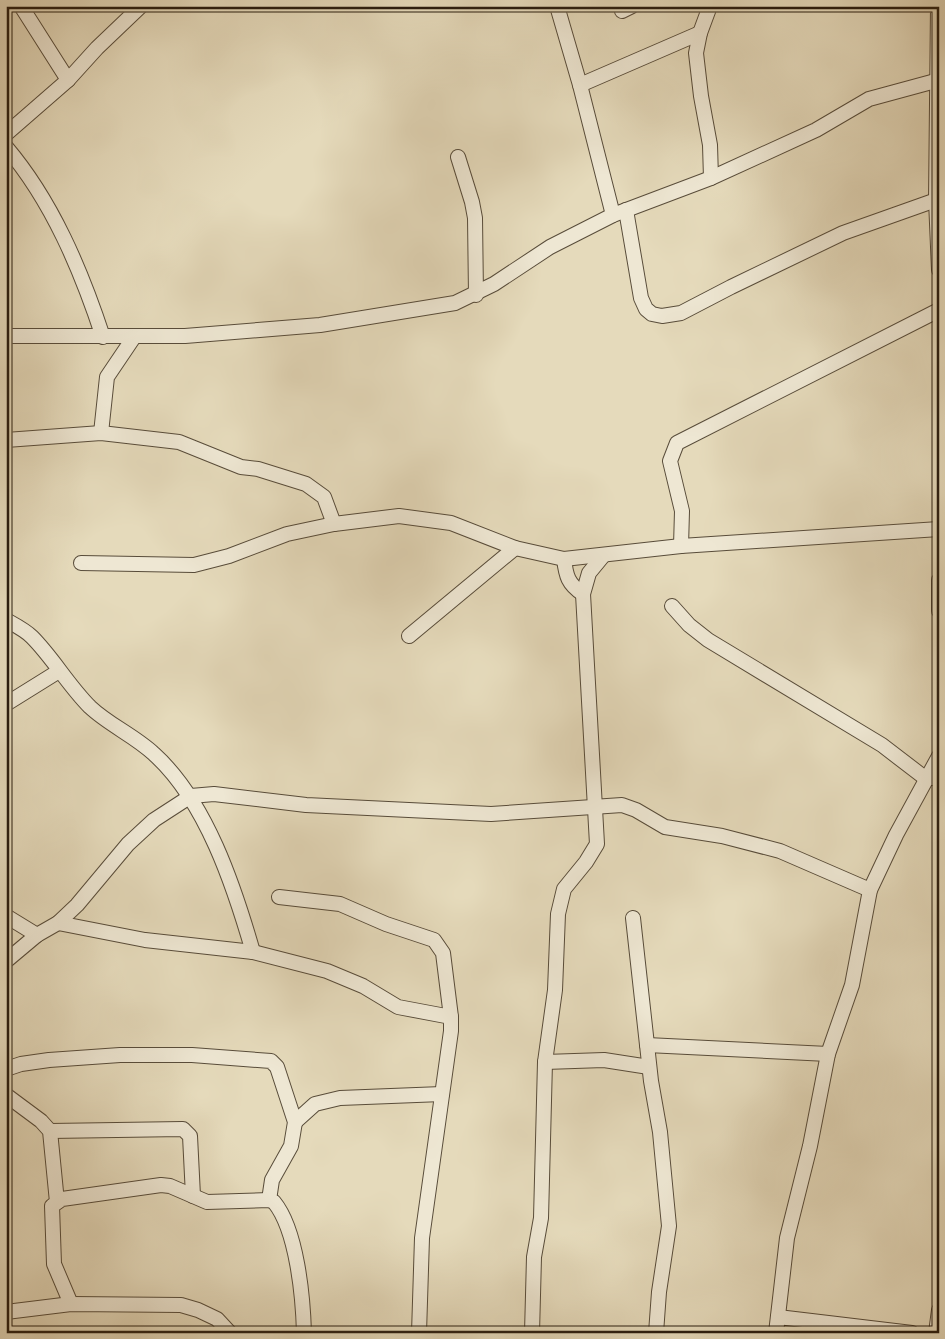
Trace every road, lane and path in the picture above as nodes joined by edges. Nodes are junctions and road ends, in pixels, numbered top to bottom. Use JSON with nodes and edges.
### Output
{"nodes":[{"id":1,"x":21,"y":6,"type":"edge"},
{"id":2,"x":141,"y":6,"type":"edge"},
{"id":3,"x":557,"y":6,"type":"edge"},
{"id":4,"x":710,"y":6,"type":"edge"},
{"id":5,"x":938,"y":6,"type":"edge"},
{"id":6,"x":700,"y":33,"type":"junction"},
{"id":7,"x":68,"y":80,"type":"junction"},
{"id":8,"x":938,"y":80,"type":"edge"},
{"id":9,"x":580,"y":85,"type":"junction"},
{"id":10,"x":6,"y":134,"type":"edge"},
{"id":11,"x":6,"y":147,"type":"edge"},
{"id":12,"x":458,"y":157,"type":"dead end"},
{"id":13,"x":711,"y":178,"type":"junction"},
{"id":14,"x":936,"y":200,"type":"junction"},
{"id":15,"x":619,"y":213,"type":"junction"},
{"id":16,"x":939,"y":270,"type":"edge"},
{"id":17,"x":476,"y":295,"type":"junction"},
{"id":18,"x":939,"y":310,"type":"edge"},
{"id":19,"x":6,"y":336,"type":"edge"},
{"id":20,"x":103,"y":337,"type":"junction"},
{"id":21,"x":134,"y":337,"type":"junction"},
{"id":22,"x":101,"y":433,"type":"junction"},
{"id":23,"x":6,"y":440,"type":"edge"},
{"id":24,"x":334,"y":524,"type":"junction"},
{"id":25,"x":939,"y":529,"type":"edge"},
{"id":26,"x":682,"y":546,"type":"junction"},
{"id":27,"x":515,"y":548,"type":"junction"},
{"id":28,"x":603,"y":556,"type":"junction"},
{"id":29,"x":564,"y":559,"type":"junction"},
{"id":30,"x":81,"y":563,"type":"dead end"},
{"id":31,"x":939,"y":580,"type":"edge"},
{"id":32,"x":583,"y":594,"type":"junction"},
{"id":33,"x":672,"y":606,"type":"dead end"},
{"id":34,"x":939,"y":611,"type":"edge"},
{"id":35,"x":6,"y":620,"type":"edge"},
{"id":36,"x":409,"y":636,"type":"dead end"},
{"id":37,"x":59,"y":671,"type":"junction"},
{"id":38,"x":6,"y":704,"type":"edge"},
{"id":39,"x":939,"y":756,"type":"edge"},
{"id":40,"x":932,"y":778,"type":"edge"},
{"id":41,"x":191,"y":796,"type":"junction"},
{"id":42,"x":595,"y":806,"type":"junction"},
{"id":43,"x":870,"y":890,"type":"junction"},
{"id":44,"x":279,"y":898,"type":"dead end"},
{"id":45,"x":6,"y":916,"type":"edge"},
{"id":46,"x":633,"y":918,"type":"dead end"},
{"id":47,"x":58,"y":924,"type":"junction"},
{"id":48,"x":37,"y":935,"type":"junction"},
{"id":49,"x":253,"y":952,"type":"junction"},
{"id":50,"x":6,"y":961,"type":"edge"},
{"id":51,"x":451,"y":1017,"type":"junction"},
{"id":52,"x":647,"y":1044,"type":"junction"},
{"id":53,"x":828,"y":1054,"type":"junction"},
{"id":54,"x":545,"y":1062,"type":"junction"},
{"id":55,"x":649,"y":1067,"type":"junction"},
{"id":56,"x":6,"y":1069,"type":"edge"},
{"id":57,"x":442,"y":1094,"type":"junction"},
{"id":58,"x":6,"y":1095,"type":"edge"},
{"id":59,"x":295,"y":1122,"type":"junction"},
{"id":60,"x":50,"y":1131,"type":"junction"},
{"id":61,"x":193,"y":1196,"type":"junction"},
{"id":62,"x":269,"y":1200,"type":"junction"},
{"id":63,"x":56,"y":1202,"type":"junction"},
{"id":64,"x":71,"y":1304,"type":"junction"},
{"id":65,"x":939,"y":1310,"type":"edge"},
{"id":66,"x":6,"y":1312,"type":"edge"},
{"id":67,"x":778,"y":1317,"type":"junction"},
{"id":68,"x":230,"y":1333,"type":"edge"},
{"id":69,"x":304,"y":1333,"type":"edge"},
{"id":70,"x":419,"y":1333,"type":"edge"},
{"id":71,"x":532,"y":1333,"type":"edge"},
{"id":72,"x":656,"y":1333,"type":"edge"},
{"id":73,"x":776,"y":1333,"type":"edge"},
{"id":74,"x":912,"y":1333,"type":"edge"},
{"id":75,"x":936,"y":1333,"type":"edge"}],
"edges":[{"from":1,"to":7,"type":"street"},
{"from":2,"to":7,"type":"street"},
{"from":3,"to":9,"type":"street"},
{"from":4,"to":6,"type":"street"},
{"from":5,"to":8,"type":"street"},
{"from":6,"to":9,"type":"street"},
{"from":6,"to":13,"type":"street"},
{"from":7,"to":10,"type":"street"},
{"from":8,"to":13,"type":"street"},
{"from":8,"to":14,"type":"street"},
{"from":9,"to":15,"type":"street"},
{"from":11,"to":20,"type":"street"},
{"from":12,"to":17,"type":"street"},
{"from":13,"to":15,"type":"street"},
{"from":14,"to":15,"type":"street"},
{"from":14,"to":16,"type":"street"},
{"from":15,"to":17,"type":"street"},
{"from":17,"to":21,"type":"street"},
{"from":18,"to":26,"type":"street"},
{"from":19,"to":20,"type":"street"},
{"from":20,"to":21,"type":"street"},
{"from":21,"to":22,"type":"street"},
{"from":22,"to":23,"type":"street"},
{"from":22,"to":24,"type":"street"},
{"from":24,"to":27,"type":"street"},
{"from":24,"to":30,"type":"street"},
{"from":25,"to":26,"type":"street"},
{"from":26,"to":28,"type":"street"},
{"from":27,"to":29,"type":"street"},
{"from":27,"to":36,"type":"street"},
{"from":28,"to":29,"type":"street"},
{"from":28,"to":32,"type":"street"},
{"from":29,"to":32,"type":"street"},
{"from":31,"to":34,"type":"street"},
{"from":32,"to":42,"type":"street"},
{"from":33,"to":40,"type":"street"},
{"from":35,"to":37,"type":"street"},
{"from":37,"to":38,"type":"street"},
{"from":37,"to":41,"type":"street"},
{"from":39,"to":40,"type":"street"},
{"from":40,"to":43,"type":"street"},
{"from":41,"to":42,"type":"street"},
{"from":41,"to":47,"type":"street"},
{"from":41,"to":49,"type":"street"},
{"from":42,"to":43,"type":"street"},
{"from":42,"to":54,"type":"street"},
{"from":43,"to":53,"type":"street"},
{"from":44,"to":51,"type":"street"},
{"from":45,"to":48,"type":"street"},
{"from":46,"to":52,"type":"street"},
{"from":47,"to":48,"type":"street"},
{"from":47,"to":49,"type":"street"},
{"from":48,"to":50,"type":"street"},
{"from":49,"to":51,"type":"street"},
{"from":51,"to":57,"type":"street"},
{"from":52,"to":53,"type":"street"},
{"from":52,"to":55,"type":"street"},
{"from":53,"to":67,"type":"street"},
{"from":54,"to":55,"type":"street"},
{"from":54,"to":71,"type":"street"},
{"from":55,"to":72,"type":"street"},
{"from":56,"to":59,"type":"street"},
{"from":57,"to":59,"type":"street"},
{"from":57,"to":70,"type":"street"},
{"from":58,"to":60,"type":"street"},
{"from":59,"to":62,"type":"street"},
{"from":60,"to":61,"type":"street"},
{"from":60,"to":63,"type":"street"},
{"from":61,"to":62,"type":"street"},
{"from":61,"to":63,"type":"street"},
{"from":62,"to":69,"type":"street"},
{"from":63,"to":64,"type":"street"},
{"from":64,"to":66,"type":"street"},
{"from":64,"to":68,"type":"street"},
{"from":65,"to":75,"type":"street"},
{"from":67,"to":73,"type":"street"},
{"from":67,"to":74,"type":"street"}]}
